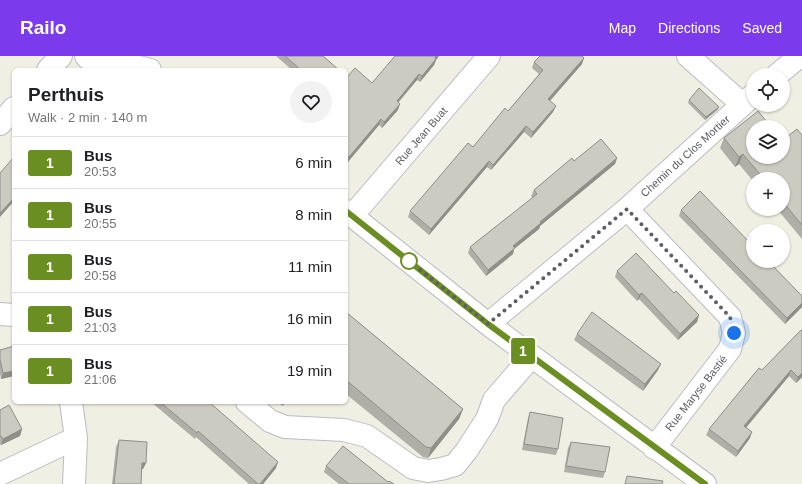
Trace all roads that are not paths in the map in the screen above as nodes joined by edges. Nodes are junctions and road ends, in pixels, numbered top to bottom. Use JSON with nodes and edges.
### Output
{"nodes":[{"id":1,"x":62,"y":56,"type":"edge"},
{"id":2,"x":152,"y":56,"type":"edge"},
{"id":3,"x":489,"y":56,"type":"edge"},
{"id":4,"x":688,"y":56,"type":"edge"},
{"id":5,"x":800,"y":56,"type":"edge"},
{"id":6,"x":90,"y":59,"type":"edge"},
{"id":7,"x":123,"y":59,"type":"edge"},
{"id":8,"x":50,"y":68,"type":"edge"},
{"id":9,"x":77,"y":68,"type":"edge"},
{"id":10,"x":145,"y":68,"type":"edge"},
{"id":11,"x":164,"y":68,"type":"edge"},
{"id":12,"x":785,"y":68,"type":"edge"},
{"id":13,"x":746,"y":99,"type":"edge"},
{"id":14,"x":746,"y":102,"type":"edge"},
{"id":15,"x":12,"y":110,"type":"edge"},
{"id":16,"x":0,"y":124,"type":"edge"},
{"id":17,"x":627,"y":209,"type":"junction"},
{"id":18,"x":349,"y":214,"type":"edge"},
{"id":19,"x":0,"y":314,"type":"edge"},
{"id":20,"x":12,"y":315,"type":"edge"},
{"id":21,"x":488,"y":324,"type":"junction"},
{"id":22,"x":532,"y":357,"type":"junction"},
{"id":23,"x":71,"y":404,"type":"edge"},
{"id":24,"x":250,"y":404,"type":"edge"},
{"id":25,"x":76,"y":438,"type":"junction"},
{"id":26,"x":654,"y":448,"type":"junction"},
{"id":27,"x":0,"y":474,"type":"edge"},
{"id":28,"x":74,"y":484,"type":"edge"},
{"id":29,"x":705,"y":484,"type":"edge"}],
"edges":[{"from":1,"to":8,"type":"street"},
{"from":2,"to":11,"type":"street"},
{"from":3,"to":18,"type":"street","name":"Rue Jean Buat"},
{"from":4,"to":13,"type":"street"},
{"from":5,"to":12,"type":"street"},
{"from":6,"to":7,"type":"street"},
{"from":6,"to":9,"type":"street"},
{"from":7,"to":10,"type":"street"},
{"from":14,"to":17,"type":"street","name":"Chemin du Clos Mortier"},
{"from":15,"to":16,"type":"street"},
{"from":17,"to":21,"type":"street","name":"Chemin du Clos Mortier"},
{"from":17,"to":26,"type":"street","name":"Rue Maryse Bastié"},
{"from":18,"to":21,"type":"street"},
{"from":19,"to":20,"type":"street"},
{"from":21,"to":22,"type":"street"},
{"from":22,"to":24,"type":"street"},
{"from":22,"to":26,"type":"street"},
{"from":23,"to":25,"type":"street"},
{"from":25,"to":27,"type":"street"},
{"from":25,"to":28,"type":"street"},
{"from":26,"to":29,"type":"street"}]}
